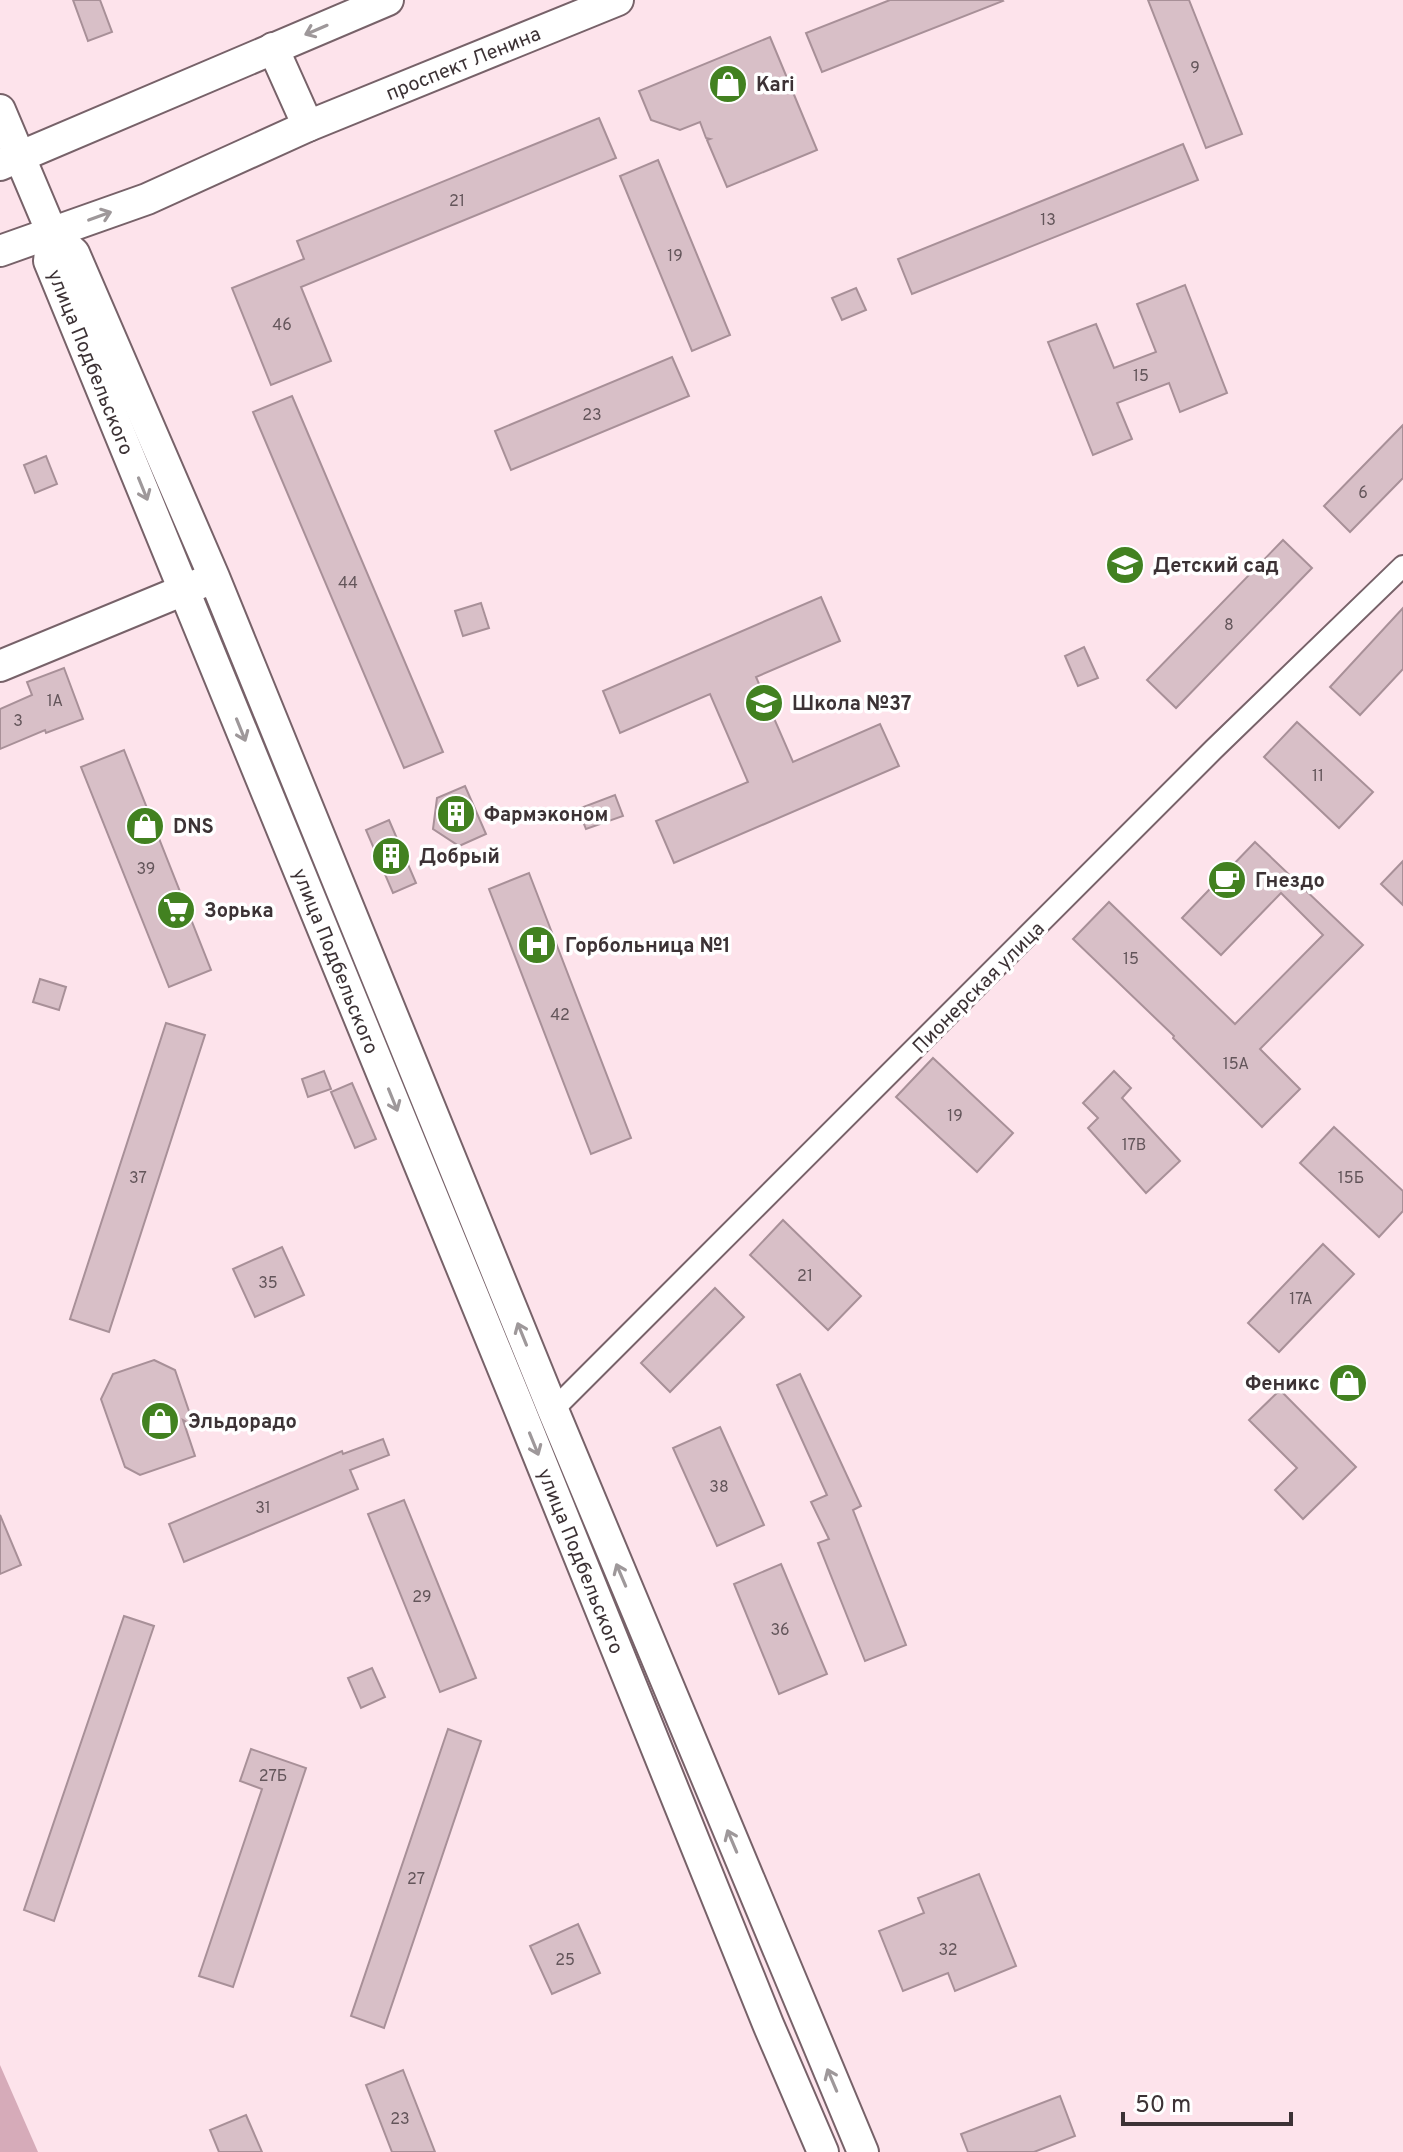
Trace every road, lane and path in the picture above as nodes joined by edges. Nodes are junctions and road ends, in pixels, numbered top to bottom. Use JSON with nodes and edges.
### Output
{"nodes":[{"id":1,"x":388,"y":0,"type":"edge"},
{"id":2,"x":618,"y":0,"type":"edge"},
{"id":3,"x":273,"y":48,"type":"junction"},
{"id":4,"x":0,"y":110,"type":"edge"},
{"id":5,"x":308,"y":126,"type":"junction"},
{"id":6,"x":9,"y":160,"type":"edge"},
{"id":7,"x":52,"y":233,"type":"junction"},
{"id":8,"x":0,"y":251,"type":"edge"},
{"id":9,"x":1403,"y":566,"type":"edge"},
{"id":10,"x":214,"y":577,"type":"junction"},
{"id":11,"x":184,"y":590,"type":"junction"},
{"id":12,"x":0,"y":666,"type":"edge"},
{"id":13,"x":553,"y":1410,"type":"junction"},
{"id":14,"x":635,"y":1608,"type":"junction"},
{"id":15,"x":605,"y":1620,"type":"junction"},
{"id":16,"x":823,"y":2152,"type":"edge"},
{"id":17,"x":863,"y":2152,"type":"edge"}],
"edges":[{"from":1,"to":3,"type":"main road","one_way":true},
{"from":2,"to":5,"type":"main road","name":"проспект Ленина"},
{"from":3,"to":5,"type":"main road"},
{"from":3,"to":6,"type":"main road"},
{"from":4,"to":6,"type":"main road"},
{"from":7,"to":5,"type":"main road","name":"проспект Ленина","one_way":true},
{"from":6,"to":7,"type":"main road"},
{"from":7,"to":8,"type":"main road","name":"проспект Ленина"},
{"from":7,"to":10,"type":"main road","name":"улица Подбельского"},
{"from":7,"to":11,"type":"main road","name":"улица Подбельского","one_way":true},
{"from":9,"to":13,"type":"street","name":"Пионерская улица"},
{"from":10,"to":11,"type":"main road"},
{"from":13,"to":10,"type":"main road","name":"улица Подбельского","one_way":true},
{"from":11,"to":12,"type":"main road"},
{"from":11,"to":15,"type":"main road","name":"улица Подбельского","one_way":true},
{"from":14,"to":13,"type":"main road","name":"улица Подбельского","one_way":true},
{"from":14,"to":15,"type":"main road"},
{"from":17,"to":14,"type":"main road","name":"улица Подбельского","one_way":true},
{"from":15,"to":16,"type":"main road","name":"улица Подбельского"}]}
